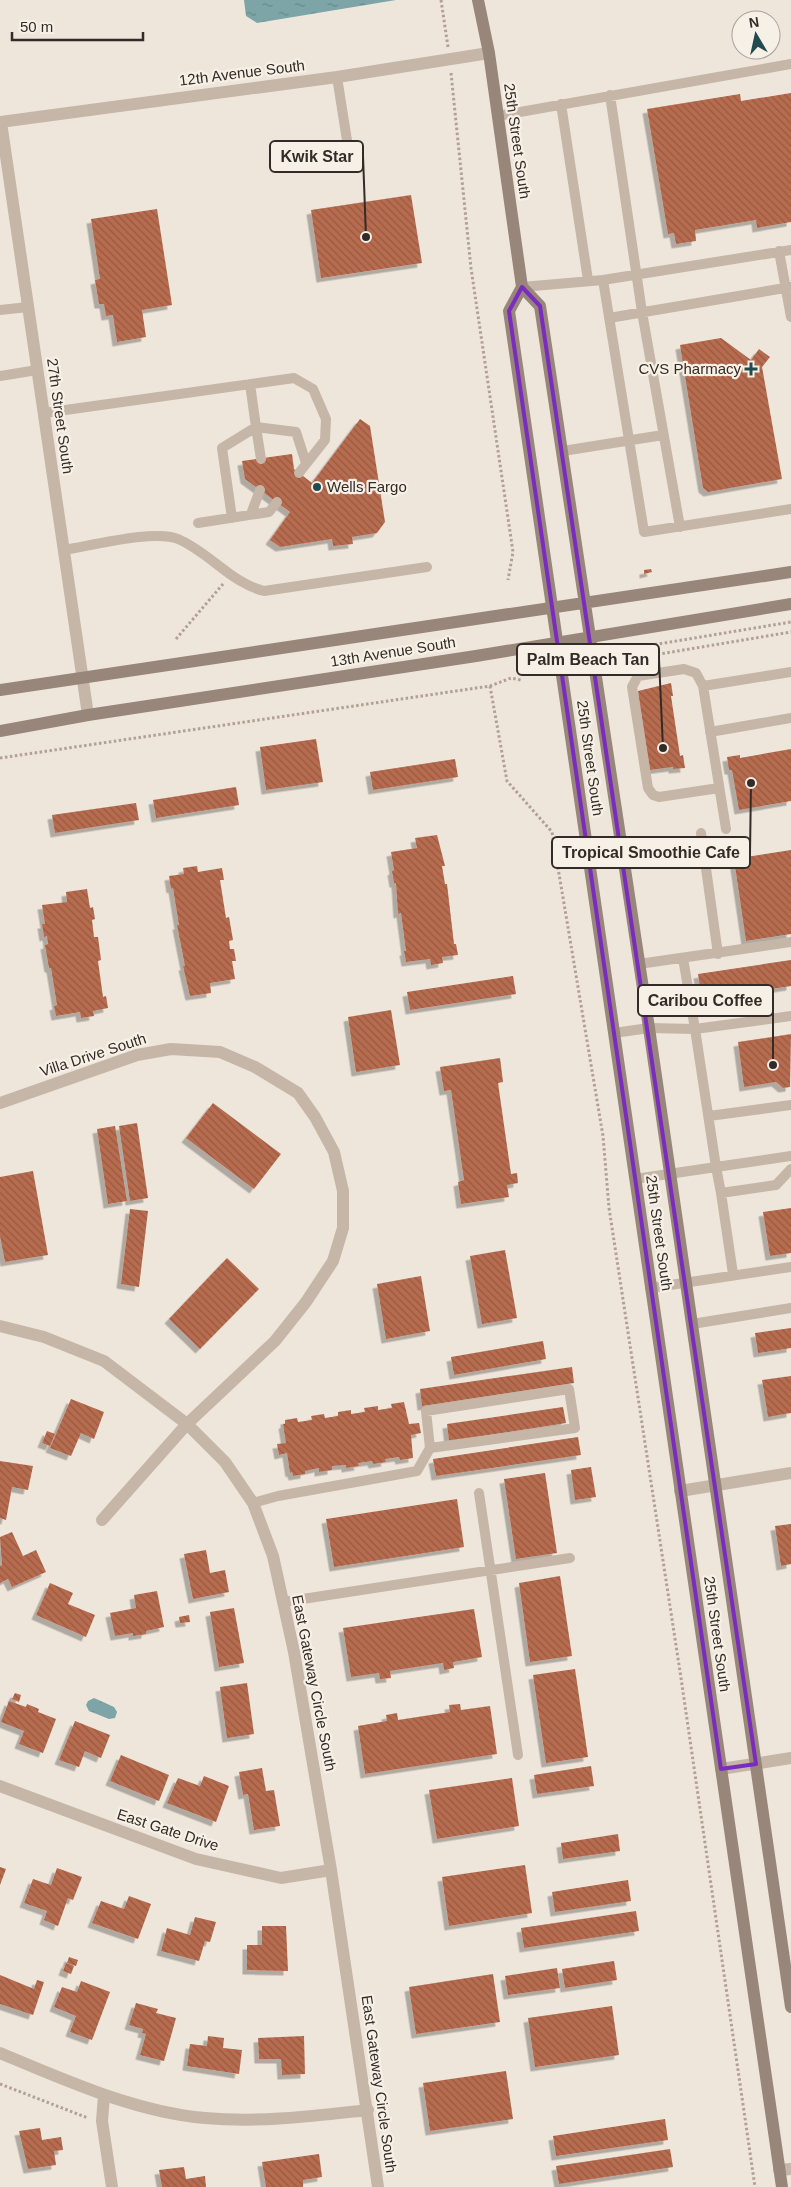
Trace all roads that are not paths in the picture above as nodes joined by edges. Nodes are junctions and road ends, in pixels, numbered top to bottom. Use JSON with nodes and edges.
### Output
{"nodes":[{"id":1,"x":478,"y":0,"type":"edge"},
{"id":2,"x":489,"y":53,"type":"junction"},
{"id":3,"x":791,"y":64,"type":"edge"},
{"id":4,"x":337,"y":77,"type":"junction"},
{"id":5,"x":610,"y":95,"type":"junction"},
{"id":6,"x":561,"y":104,"type":"junction"},
{"id":7,"x":497,"y":116,"type":"junction"},
{"id":8,"x":1,"y":122,"type":"edge"},
{"id":9,"x":349,"y":153,"type":"dead end"},
{"id":10,"x":791,"y":250,"type":"edge"},
{"id":11,"x":779,"y":251,"type":"junction"},
{"id":12,"x":636,"y":274,"type":"junction"},
{"id":13,"x":588,"y":280,"type":"junction"},
{"id":14,"x":603,"y":280,"type":"junction"},
{"id":15,"x":522,"y":287,"type":"junction"},
{"id":16,"x":788,"y":287,"type":"edge"},
{"id":17,"x":28,"y":307,"type":"junction"},
{"id":18,"x":0,"y":310,"type":"edge"},
{"id":19,"x":642,"y":312,"type":"junction"},
{"id":20,"x":791,"y":317,"type":"edge"},
{"id":21,"x":609,"y":318,"type":"junction"},
{"id":22,"x":37,"y":370,"type":"junction"},
{"id":23,"x":0,"y":376,"type":"edge"},
{"id":24,"x":250,"y":384,"type":"junction"},
{"id":25,"x":44,"y":413,"type":"junction"},
{"id":26,"x":256,"y":427,"type":"junction"},
{"id":27,"x":663,"y":435,"type":"junction"},
{"id":28,"x":629,"y":440,"type":"junction"},
{"id":29,"x":563,"y":451,"type":"junction"},
{"id":30,"x":261,"y":459,"type":"dead end"},
{"id":31,"x":306,"y":463,"type":"junction"},
{"id":32,"x":299,"y":473,"type":"dead end"},
{"id":33,"x":260,"y":490,"type":"dead end"},
{"id":34,"x":277,"y":502,"type":"dead end"},
{"id":35,"x":791,"y":509,"type":"edge"},
{"id":36,"x":251,"y":514,"type":"junction"},
{"id":37,"x":232,"y":518,"type":"junction"},
{"id":38,"x":198,"y":523,"type":"dead end"},
{"id":39,"x":680,"y":527,"type":"junction"},
{"id":40,"x":64,"y":550,"type":"junction"},
{"id":41,"x":427,"y":567,"type":"dead end"},
{"id":42,"x":791,"y":572,"type":"edge"},
{"id":43,"x":585,"y":603,"type":"junction"},
{"id":44,"x":791,"y":604,"type":"edge"},
{"id":45,"x":551,"y":608,"type":"junction"},
{"id":46,"x":589,"y":637,"type":"junction"},
{"id":47,"x":556,"y":642,"type":"junction"},
{"id":48,"x":791,"y":672,"type":"edge"},
{"id":49,"x":83,"y":678,"type":"junction"},
{"id":50,"x":703,"y":686,"type":"junction"},
{"id":51,"x":0,"y":690,"type":"edge"},
{"id":52,"x":88,"y":715,"type":"junction"},
{"id":53,"x":791,"y":718,"type":"edge"},
{"id":54,"x":0,"y":731,"type":"edge"},
{"id":55,"x":710,"y":732,"type":"junction"},
{"id":56,"x":719,"y":788,"type":"junction"},
{"id":57,"x":726,"y":829,"type":"dead end"},
{"id":58,"x":701,"y":833,"type":"dead end"},
{"id":59,"x":791,"y":942,"type":"edge"},
{"id":60,"x":718,"y":954,"type":"junction"},
{"id":61,"x":684,"y":958,"type":"junction"},
{"id":62,"x":639,"y":964,"type":"junction"},
{"id":63,"x":791,"y":1016,"type":"edge"},
{"id":64,"x":649,"y":1028,"type":"junction"},
{"id":65,"x":695,"y":1029,"type":"junction"},
{"id":66,"x":614,"y":1033,"type":"junction"},
{"id":67,"x":0,"y":1103,"type":"edge"},
{"id":68,"x":791,"y":1105,"type":"edge"},
{"id":69,"x":709,"y":1116,"type":"junction"},
{"id":70,"x":791,"y":1156,"type":"edge"},
{"id":71,"x":716,"y":1167,"type":"junction"},
{"id":72,"x":791,"y":1169,"type":"edge"},
{"id":73,"x":670,"y":1173,"type":"junction"},
{"id":74,"x":635,"y":1179,"type":"junction"},
{"id":75,"x":721,"y":1193,"type":"junction"},
{"id":76,"x":791,"y":1266,"type":"edge"},
{"id":77,"x":733,"y":1274,"type":"junction"},
{"id":78,"x":686,"y":1282,"type":"junction"},
{"id":79,"x":650,"y":1288,"type":"junction"},
{"id":80,"x":791,"y":1308,"type":"edge"},
{"id":81,"x":692,"y":1324,"type":"junction"},
{"id":82,"x":0,"y":1326,"type":"edge"},
{"id":83,"x":187,"y":1424,"type":"junction"},
{"id":84,"x":430,"y":1448,"type":"junction"},
{"id":85,"x":791,"y":1473,"type":"edge"},
{"id":86,"x":715,"y":1486,"type":"junction"},
{"id":87,"x":680,"y":1491,"type":"junction"},
{"id":88,"x":479,"y":1493,"type":"dead end"},
{"id":89,"x":254,"y":1503,"type":"junction"},
{"id":90,"x":102,"y":1520,"type":"dead end"},
{"id":91,"x":570,"y":1558,"type":"dead end"},
{"id":92,"x":490,"y":1569,"type":"junction"},
{"id":93,"x":283,"y":1602,"type":"junction"},
{"id":94,"x":518,"y":1755,"type":"dead end"},
{"id":95,"x":791,"y":1758,"type":"edge"},
{"id":96,"x":756,"y":1764,"type":"junction"},
{"id":97,"x":721,"y":1769,"type":"junction"},
{"id":98,"x":0,"y":1786,"type":"edge"},
{"id":99,"x":331,"y":1870,"type":"junction"},
{"id":100,"x":791,"y":2007,"type":"edge"},
{"id":101,"x":0,"y":2053,"type":"edge"},
{"id":102,"x":104,"y":2096,"type":"junction"},
{"id":103,"x":368,"y":2110,"type":"junction"},
{"id":104,"x":785,"y":2169,"type":"edge"},
{"id":105,"x":112,"y":2187,"type":"edge"},
{"id":106,"x":378,"y":2187,"type":"edge"},
{"id":107,"x":782,"y":2187,"type":"edge"}],
"edges":[{"from":1,"to":2,"type":"main road","name":"25th Street South"},
{"from":2,"to":4,"type":"street","name":"12th Avenue South"},
{"from":2,"to":7,"type":"main road","name":"25th Street South"},
{"from":3,"to":5,"type":"lane"},
{"from":4,"to":8,"type":"street","name":"12th Avenue South"},
{"from":4,"to":9,"type":"lane"},
{"from":5,"to":6,"type":"lane"},
{"from":5,"to":12,"type":"lane"},
{"from":6,"to":7,"type":"lane"},
{"from":6,"to":13,"type":"lane"},
{"from":7,"to":15,"type":"main road","name":"25th Street South"},
{"from":8,"to":17,"type":"street","name":"27th Street South"},
{"from":10,"to":11,"type":"lane"},
{"from":11,"to":12,"type":"lane"},
{"from":11,"to":16,"type":"lane"},
{"from":12,"to":14,"type":"lane"},
{"from":12,"to":19,"type":"lane"},
{"from":13,"to":14,"type":"lane"},
{"from":13,"to":15,"type":"lane"},
{"from":14,"to":21,"type":"lane"},
{"from":15,"to":29,"type":"main road","name":"25th Street South"},
{"from":15,"to":45,"type":"main road","name":"25th Street South"},
{"from":16,"to":19,"type":"lane"},
{"from":16,"to":20,"type":"lane"},
{"from":17,"to":18,"type":"lane"},
{"from":17,"to":22,"type":"street","name":"27th Street South"},
{"from":19,"to":21,"type":"lane"},
{"from":19,"to":27,"type":"lane"},
{"from":21,"to":28,"type":"lane"},
{"from":22,"to":23,"type":"lane"},
{"from":22,"to":25,"type":"street","name":"27th Street South"},
{"from":24,"to":25,"type":"lane"},
{"from":24,"to":26,"type":"lane"},
{"from":24,"to":31,"type":"lane"},
{"from":25,"to":40,"type":"street","name":"27th Street South"},
{"from":26,"to":30,"type":"lane"},
{"from":26,"to":31,"type":"lane"},
{"from":26,"to":37,"type":"lane"},
{"from":27,"to":28,"type":"lane"},
{"from":27,"to":39,"type":"lane"},
{"from":28,"to":29,"type":"lane"},
{"from":28,"to":39,"type":"lane"},
{"from":29,"to":43,"type":"main road","name":"25th Street South"},
{"from":31,"to":32,"type":"lane"},
{"from":33,"to":36,"type":"lane"},
{"from":34,"to":36,"type":"lane"},
{"from":35,"to":39,"type":"lane"},
{"from":36,"to":37,"type":"lane"},
{"from":37,"to":38,"type":"lane"},
{"from":40,"to":41,"type":"lane"},
{"from":40,"to":49,"type":"street","name":"27th Street South"},
{"from":42,"to":43,"type":"main road","name":"13th Avenue South"},
{"from":43,"to":45,"type":"main road","name":"13th Avenue South"},
{"from":43,"to":46,"type":"main road","name":"25th Street South"},
{"from":44,"to":46,"type":"main road","name":"13th Avenue South"},
{"from":45,"to":47,"type":"main road","name":"25th Street South"},
{"from":45,"to":49,"type":"main road","name":"13th Avenue South"},
{"from":46,"to":47,"type":"main road","name":"13th Avenue South"},
{"from":46,"to":62,"type":"main road","name":"25th Street South"},
{"from":47,"to":52,"type":"main road","name":"13th Avenue South"},
{"from":47,"to":66,"type":"main road","name":"25th Street South"},
{"from":48,"to":50,"type":"lane"},
{"from":49,"to":51,"type":"main road","name":"13th Avenue South"},
{"from":49,"to":52,"type":"street","name":"27th Street South"},
{"from":50,"to":55,"type":"lane"},
{"from":50,"to":56,"type":"lane"},
{"from":52,"to":54,"type":"main road","name":"13th Avenue South"},
{"from":53,"to":55,"type":"lane"},
{"from":55,"to":56,"type":"lane"},
{"from":56,"to":57,"type":"lane"},
{"from":58,"to":60,"type":"lane"},
{"from":59,"to":60,"type":"lane"},
{"from":60,"to":61,"type":"lane"},
{"from":61,"to":62,"type":"lane"},
{"from":61,"to":65,"type":"lane"},
{"from":62,"to":64,"type":"main road","name":"25th Street South"},
{"from":63,"to":65,"type":"lane"},
{"from":64,"to":65,"type":"lane"},
{"from":64,"to":66,"type":"lane"},
{"from":64,"to":73,"type":"main road","name":"25th Street South"},
{"from":65,"to":69,"type":"lane"},
{"from":66,"to":74,"type":"main road","name":"25th Street South"},
{"from":67,"to":83,"type":"street","name":"Villa Drive South"},
{"from":68,"to":69,"type":"lane"},
{"from":69,"to":71,"type":"lane"},
{"from":70,"to":71,"type":"lane"},
{"from":71,"to":73,"type":"lane"},
{"from":71,"to":75,"type":"lane"},
{"from":72,"to":75,"type":"lane"},
{"from":73,"to":74,"type":"lane"},
{"from":73,"to":78,"type":"main road","name":"25th Street South"},
{"from":74,"to":79,"type":"main road","name":"25th Street South"},
{"from":75,"to":77,"type":"lane"},
{"from":76,"to":77,"type":"lane"},
{"from":77,"to":78,"type":"lane"},
{"from":78,"to":79,"type":"lane"},
{"from":78,"to":81,"type":"main road","name":"25th Street South"},
{"from":79,"to":87,"type":"main road","name":"25th Street South"},
{"from":80,"to":81,"type":"lane"},
{"from":81,"to":86,"type":"main road","name":"25th Street South"},
{"from":82,"to":83,"type":"street","name":"East Gateway Circle South"},
{"from":83,"to":89,"type":"street","name":"East Gateway Circle South"},
{"from":83,"to":90,"type":"street","name":"Villa Drive South"},
{"from":84,"to":84,"type":"lane"},
{"from":84,"to":89,"type":"lane"},
{"from":85,"to":86,"type":"street"},
{"from":86,"to":87,"type":"street"},
{"from":86,"to":96,"type":"main road","name":"25th Street South"},
{"from":87,"to":97,"type":"main road","name":"25th Street South"},
{"from":88,"to":92,"type":"lane"},
{"from":89,"to":93,"type":"street","name":"East Gateway Circle South"},
{"from":91,"to":92,"type":"lane"},
{"from":92,"to":93,"type":"lane"},
{"from":92,"to":94,"type":"lane"},
{"from":93,"to":99,"type":"street","name":"East Gateway Circle South"},
{"from":95,"to":96,"type":"street"},
{"from":96,"to":97,"type":"street"},
{"from":96,"to":100,"type":"main road","name":"25th Street South"},
{"from":97,"to":104,"type":"main road","name":"25th Street South"},
{"from":98,"to":99,"type":"street","name":"East Gate Drive"},
{"from":99,"to":103,"type":"street","name":"East Gateway Circle South"},
{"from":101,"to":102,"type":"street"},
{"from":102,"to":103,"type":"street"},
{"from":102,"to":105,"type":"street"},
{"from":103,"to":106,"type":"street","name":"East Gateway Circle South"},
{"from":104,"to":107,"type":"main road","name":"25th Street South"}]}
